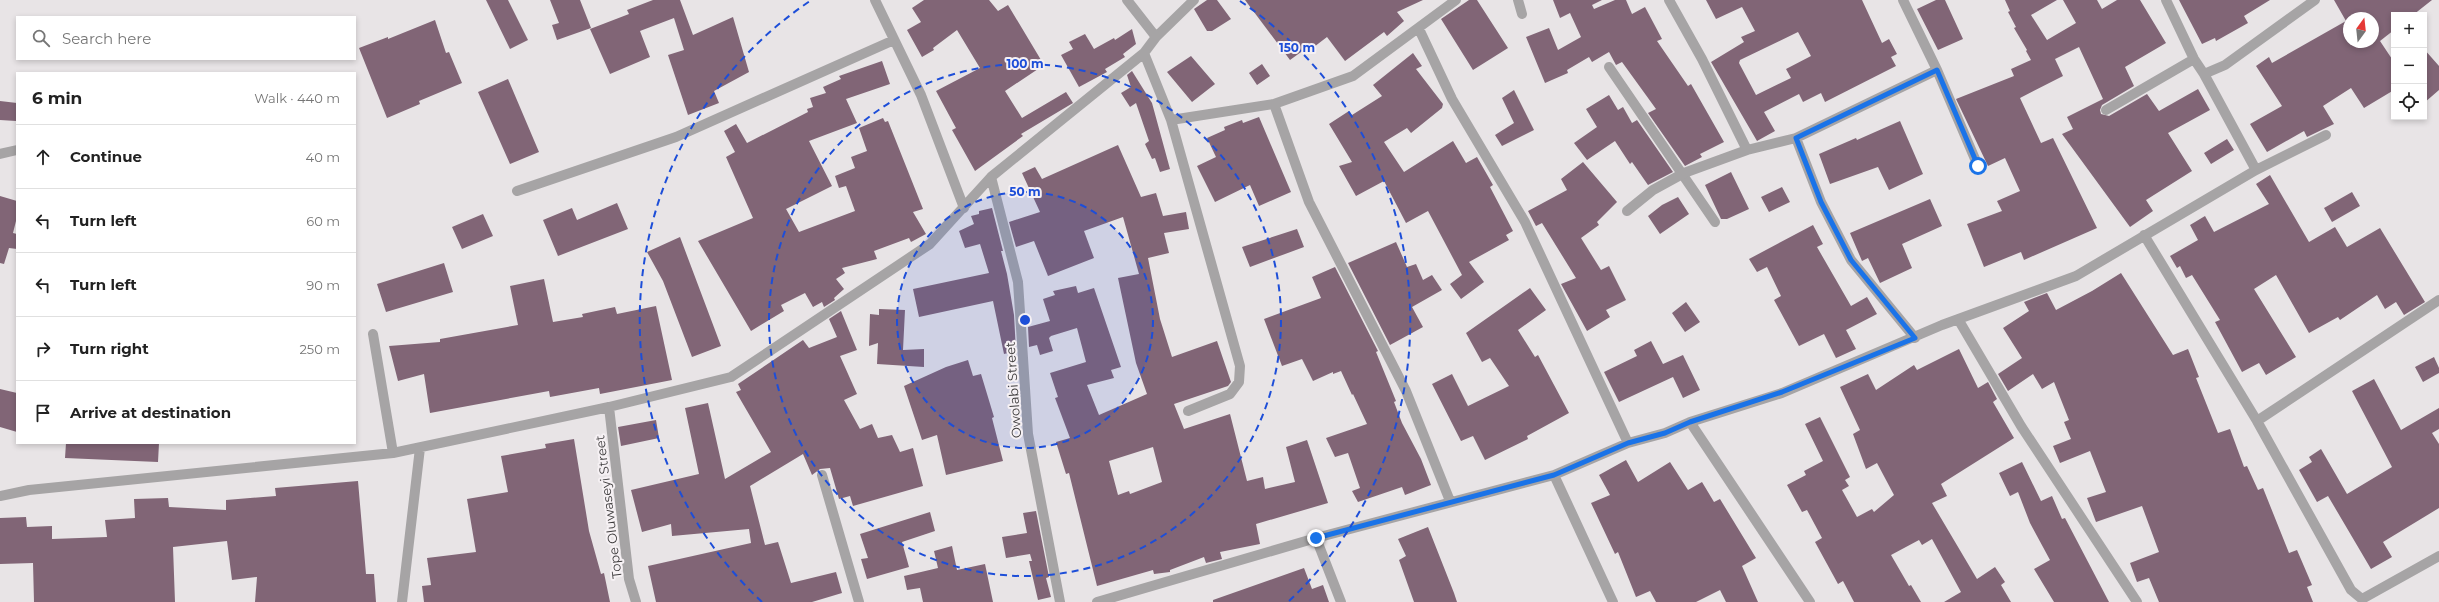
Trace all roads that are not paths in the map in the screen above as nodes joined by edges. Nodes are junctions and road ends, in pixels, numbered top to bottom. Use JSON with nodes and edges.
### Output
{"nodes":[{"id":1,"x":875,"y":0,"type":"edge"},
{"id":2,"x":1127,"y":0,"type":"edge"},
{"id":3,"x":1194,"y":0,"type":"edge"},
{"id":4,"x":1456,"y":0,"type":"edge"},
{"id":5,"x":1518,"y":0,"type":"edge"},
{"id":6,"x":1669,"y":0,"type":"edge"},
{"id":7,"x":1904,"y":0,"type":"edge"},
{"id":8,"x":2166,"y":0,"type":"edge"},
{"id":9,"x":2315,"y":0,"type":"edge"},
{"id":10,"x":1522,"y":14,"type":"dead end"},
{"id":11,"x":1419,"y":29,"type":"junction"},
{"id":12,"x":1156,"y":36,"type":"junction"},
{"id":13,"x":894,"y":40,"type":"junction"},
{"id":14,"x":1144,"y":53,"type":"junction"},
{"id":15,"x":2194,"y":59,"type":"junction"},
{"id":16,"x":1609,"y":67,"type":"dead end"},
{"id":17,"x":1937,"y":70,"type":"junction"},
{"id":18,"x":2204,"y":74,"type":"junction"},
{"id":19,"x":1274,"y":104,"type":"junction"},
{"id":20,"x":2106,"y":110,"type":"dead end"},
{"id":21,"x":1171,"y":120,"type":"junction"},
{"id":22,"x":2326,"y":135,"type":"dead end"},
{"id":23,"x":1796,"y":138,"type":"junction"},
{"id":24,"x":16,"y":150,"type":"edge"},
{"id":25,"x":1747,"y":150,"type":"junction"},
{"id":26,"x":0,"y":154,"type":"edge"},
{"id":27,"x":1978,"y":166,"type":"dead end"},
{"id":28,"x":2256,"y":170,"type":"junction"},
{"id":29,"x":1684,"y":173,"type":"junction"},
{"id":30,"x":991,"y":177,"type":"junction"},
{"id":31,"x":517,"y":191,"type":"dead end"},
{"id":32,"x":964,"y":208,"type":"junction"},
{"id":33,"x":1627,"y":211,"type":"dead end"},
{"id":34,"x":1715,"y":222,"type":"dead end"},
{"id":35,"x":2144,"y":235,"type":"junction"},
{"id":36,"x":2439,"y":300,"type":"edge"},
{"id":37,"x":1958,"y":319,"type":"junction"},
{"id":38,"x":373,"y":334,"type":"dead end"},
{"id":39,"x":1915,"y":338,"type":"junction"},
{"id":40,"x":609,"y":407,"type":"junction"},
{"id":41,"x":1188,"y":412,"type":"dead end"},
{"id":42,"x":2257,"y":421,"type":"junction"},
{"id":43,"x":1690,"y":422,"type":"junction"},
{"id":44,"x":1628,"y":443,"type":"junction"},
{"id":45,"x":420,"y":448,"type":"junction"},
{"id":46,"x":393,"y":453,"type":"junction"},
{"id":47,"x":822,"y":475,"type":"dead end"},
{"id":48,"x":1554,"y":475,"type":"junction"},
{"id":49,"x":0,"y":496,"type":"edge"},
{"id":50,"x":1450,"y":501,"type":"junction"},
{"id":51,"x":1316,"y":538,"type":"junction"},
{"id":52,"x":2439,"y":556,"type":"edge"},
{"id":53,"x":402,"y":602,"type":"edge"},
{"id":54,"x":636,"y":602,"type":"edge"},
{"id":55,"x":859,"y":602,"type":"edge"},
{"id":56,"x":1060,"y":602,"type":"edge"},
{"id":57,"x":1097,"y":602,"type":"edge"},
{"id":58,"x":1341,"y":602,"type":"edge"},
{"id":59,"x":1613,"y":602,"type":"edge"},
{"id":60,"x":1810,"y":602,"type":"edge"},
{"id":61,"x":2137,"y":602,"type":"edge"}],
"edges":[{"from":1,"to":13,"type":"street"},
{"from":2,"to":12,"type":"street"},
{"from":3,"to":12,"type":"street"},
{"from":4,"to":11,"type":"street"},
{"from":5,"to":10,"type":"street"},
{"from":6,"to":25,"type":"street"},
{"from":7,"to":17,"type":"street"},
{"from":8,"to":15,"type":"street"},
{"from":9,"to":18,"type":"street"},
{"from":11,"to":19,"type":"street"},
{"from":11,"to":44,"type":"street"},
{"from":12,"to":14,"type":"street"},
{"from":13,"to":31,"type":"street"},
{"from":13,"to":32,"type":"street"},
{"from":14,"to":21,"type":"street"},
{"from":14,"to":30,"type":"street"},
{"from":15,"to":18,"type":"street"},
{"from":15,"to":20,"type":"street"},
{"from":16,"to":29,"type":"street"},
{"from":17,"to":23,"type":"street"},
{"from":17,"to":27,"type":"street"},
{"from":18,"to":28,"type":"street"},
{"from":19,"to":21,"type":"street"},
{"from":19,"to":50,"type":"street"},
{"from":21,"to":41,"type":"street"},
{"from":22,"to":28,"type":"street"},
{"from":23,"to":25,"type":"street"},
{"from":23,"to":39,"type":"street"},
{"from":24,"to":26,"type":"street"},
{"from":25,"to":29,"type":"street"},
{"from":28,"to":35,"type":"street"},
{"from":29,"to":33,"type":"street"},
{"from":29,"to":34,"type":"street"},
{"from":30,"to":32,"type":"street"},
{"from":30,"to":56,"type":"street","name":"Owolabi Street"},
{"from":32,"to":40,"type":"street"},
{"from":35,"to":37,"type":"street"},
{"from":35,"to":42,"type":"street"},
{"from":36,"to":42,"type":"street"},
{"from":37,"to":39,"type":"street"},
{"from":37,"to":61,"type":"street"},
{"from":38,"to":46,"type":"street"},
{"from":39,"to":43,"type":"street"},
{"from":40,"to":45,"type":"street"},
{"from":40,"to":54,"type":"street","name":"Tope Oluwaseyi Street"},
{"from":42,"to":52,"type":"street"},
{"from":43,"to":44,"type":"street"},
{"from":43,"to":60,"type":"street"},
{"from":44,"to":48,"type":"street"},
{"from":45,"to":46,"type":"street"},
{"from":45,"to":53,"type":"street"},
{"from":46,"to":49,"type":"street"},
{"from":47,"to":55,"type":"street"},
{"from":48,"to":50,"type":"street"},
{"from":48,"to":59,"type":"street"},
{"from":50,"to":51,"type":"street"},
{"from":51,"to":57,"type":"street"},
{"from":51,"to":58,"type":"street"}]}
